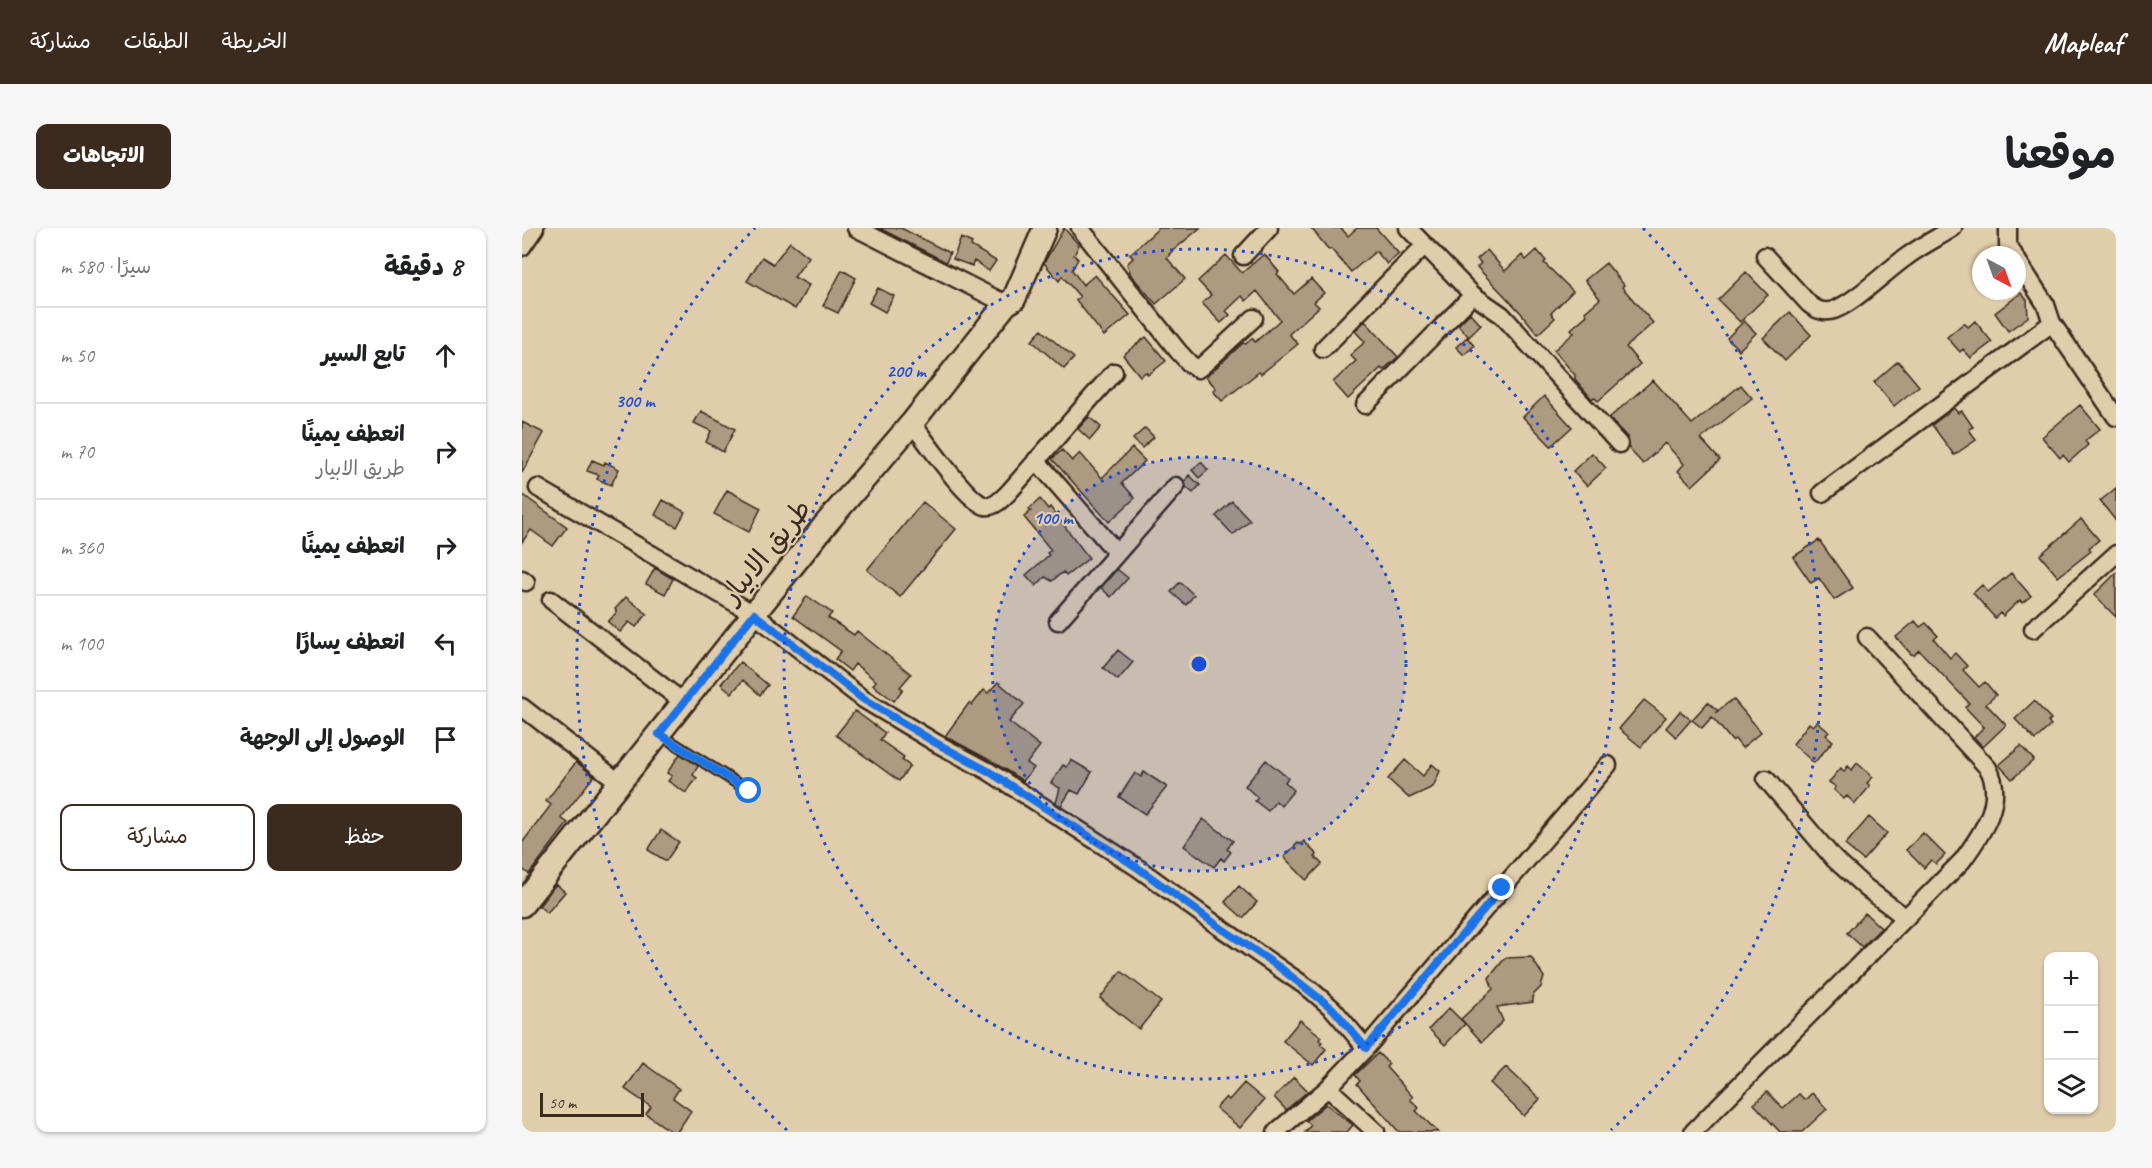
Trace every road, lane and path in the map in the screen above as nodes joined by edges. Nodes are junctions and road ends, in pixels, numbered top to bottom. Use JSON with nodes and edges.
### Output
{"nodes":[{"id":1,"x":535,"y":228,"type":"edge"},
{"id":2,"x":856,"y":228,"type":"edge"},
{"id":3,"x":1045,"y":228,"type":"edge"},
{"id":4,"x":1080,"y":228,"type":"edge"},
{"id":5,"x":1269,"y":228,"type":"edge"},
{"id":6,"x":1953,"y":228,"type":"edge"},
{"id":7,"x":2008,"y":228,"type":"edge"},
{"id":8,"x":1418,"y":234,"type":"edge"},
{"id":9,"x":2009,"y":246,"type":"edge"},
{"id":10,"x":522,"y":247,"type":"edge"},
{"id":11,"x":1243,"y":256,"type":"dead end"},
{"id":12,"x":1765,"y":256,"type":"dead end"},
{"id":13,"x":2026,"y":274,"type":"edge"},
{"id":14,"x":1473,"y":295,"type":"junction"},
{"id":15,"x":1006,"y":304,"type":"junction"},
{"id":16,"x":1254,"y":318,"type":"dead end"},
{"id":17,"x":2052,"y":323,"type":"junction"},
{"id":18,"x":1323,"y":349,"type":"dead end"},
{"id":19,"x":1114,"y":372,"type":"dead end"},
{"id":20,"x":1365,"y":405,"type":"dead end"},
{"id":21,"x":2116,"y":417,"type":"edge"},
{"id":22,"x":912,"y":423,"type":"junction"},
{"id":23,"x":1619,"y":444,"type":"dead end"},
{"id":24,"x":1036,"y":460,"type":"junction"},
{"id":25,"x":1176,"y":486,"type":"dead end"},
{"id":26,"x":538,"y":488,"type":"dead end"},
{"id":27,"x":1822,"y":493,"type":"dead end"},
{"id":28,"x":1117,"y":553,"type":"junction"},
{"id":29,"x":2116,"y":554,"type":"edge"},
{"id":30,"x":551,"y":600,"type":"dead end"},
{"id":31,"x":754,"y":614,"type":"junction"},
{"id":32,"x":1058,"y":621,"type":"dead end"},
{"id":33,"x":2033,"y":629,"type":"dead end"},
{"id":34,"x":1867,"y":637,"type":"dead end"},
{"id":35,"x":683,"y":702,"type":"junction"},
{"id":36,"x":522,"y":706,"type":"edge"},
{"id":37,"x":659,"y":734,"type":"junction"},
{"id":38,"x":1608,"y":765,"type":"dead end"},
{"id":39,"x":1766,"y":779,"type":"dead end"},
{"id":40,"x":620,"y":783,"type":"junction"},
{"id":41,"x":749,"y":791,"type":"dead end"},
{"id":42,"x":525,"y":896,"type":"edge"},
{"id":43,"x":1906,"y":918,"type":"junction"},
{"id":44,"x":1366,"y":1048,"type":"junction"},
{"id":45,"x":1329,"y":1088,"type":"junction"},
{"id":46,"x":1276,"y":1132,"type":"edge"},
{"id":47,"x":1376,"y":1132,"type":"edge"},
{"id":48,"x":1693,"y":1132,"type":"edge"}],
"edges":[{"from":1,"to":10,"type":"street"},
{"from":2,"to":15,"type":"street"},
{"from":3,"to":15,"type":"main road","name":"طريق الابيار"},
{"from":4,"to":16,"type":"street"},
{"from":5,"to":11,"type":"street"},
{"from":6,"to":12,"type":"street"},
{"from":7,"to":9,"type":"street"},
{"from":8,"to":14,"type":"street"},
{"from":8,"to":18,"type":"street"},
{"from":13,"to":17,"type":"street"},
{"from":14,"to":20,"type":"street"},
{"from":14,"to":23,"type":"street"},
{"from":15,"to":22,"type":"main road","name":"طريق الابيار"},
{"from":17,"to":21,"type":"street"},
{"from":17,"to":27,"type":"street"},
{"from":19,"to":24,"type":"street"},
{"from":22,"to":24,"type":"street"},
{"from":22,"to":31,"type":"main road","name":"طريق الابيار"},
{"from":24,"to":28,"type":"street"},
{"from":25,"to":28,"type":"street"},
{"from":26,"to":31,"type":"street"},
{"from":28,"to":32,"type":"street"},
{"from":29,"to":33,"type":"street"},
{"from":30,"to":35,"type":"street"},
{"from":31,"to":35,"type":"main road","name":"طريق الابيار"},
{"from":31,"to":44,"type":"street"},
{"from":34,"to":43,"type":"street"},
{"from":35,"to":37,"type":"main road","name":"طريق الابيار"},
{"from":36,"to":40,"type":"street"},
{"from":37,"to":40,"type":"main road","name":"طريق الابيار"},
{"from":37,"to":41,"type":"lane"},
{"from":38,"to":44,"type":"street"},
{"from":39,"to":43,"type":"street"},
{"from":40,"to":42,"type":"main road","name":"طريق الابيار"},
{"from":43,"to":48,"type":"street"},
{"from":44,"to":45,"type":"street"},
{"from":45,"to":46,"type":"street"},
{"from":45,"to":47,"type":"street"}]}
